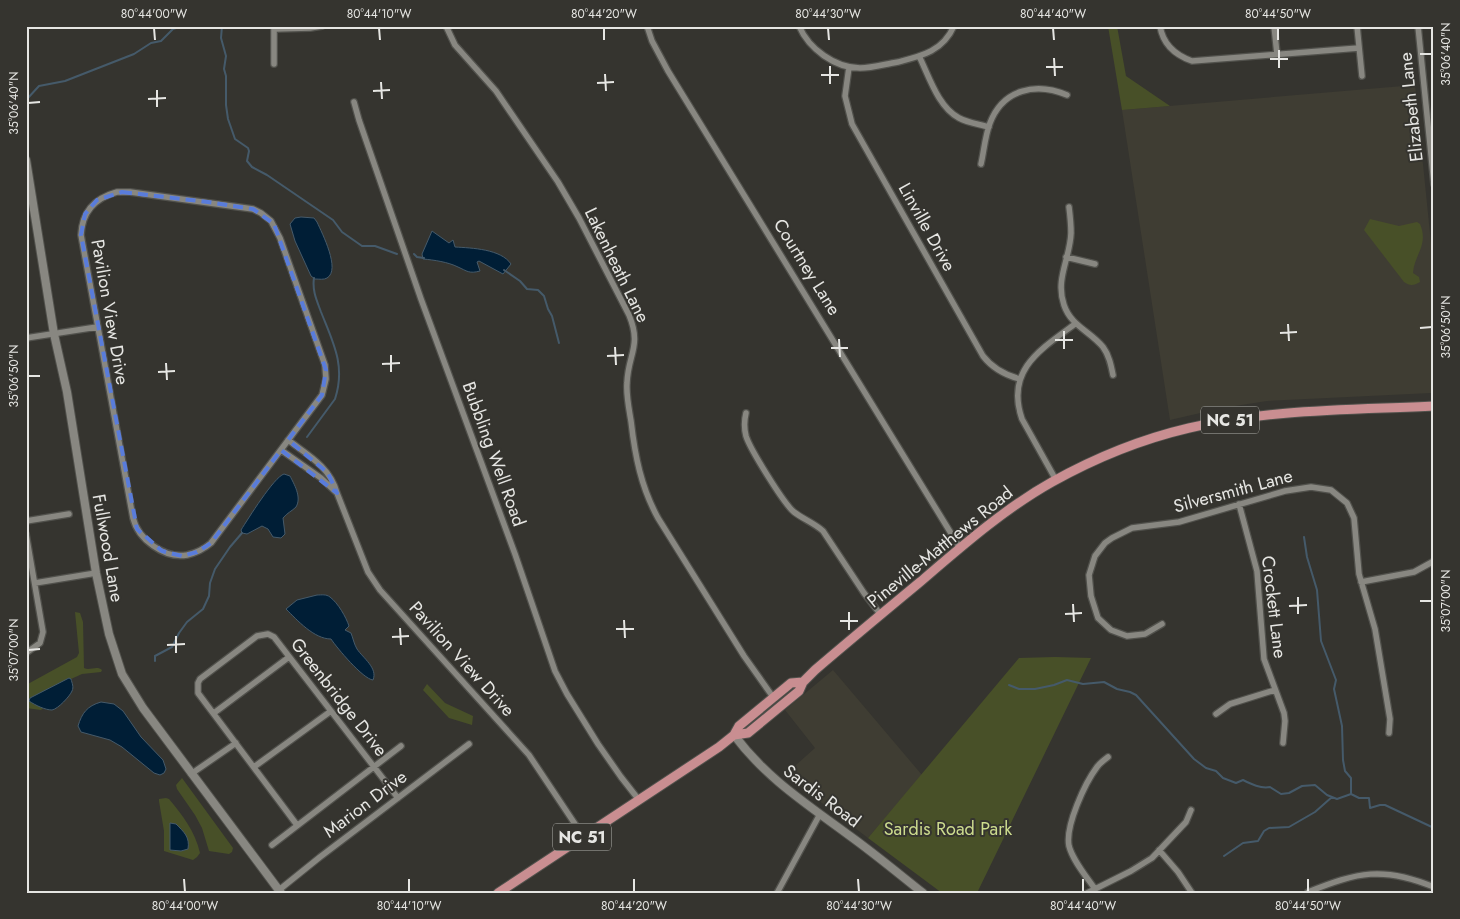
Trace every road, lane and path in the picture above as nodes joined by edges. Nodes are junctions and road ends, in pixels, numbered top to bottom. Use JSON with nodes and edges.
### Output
{"nodes":[{"id":1,"x":322,"y":26,"type":"edge"},
{"id":2,"x":446,"y":26,"type":"edge"},
{"id":3,"x":647,"y":26,"type":"edge"},
{"id":4,"x":799,"y":26,"type":"edge"},
{"id":5,"x":954,"y":26,"type":"edge"},
{"id":6,"x":1160,"y":26,"type":"edge"},
{"id":7,"x":1274,"y":26,"type":"edge"},
{"id":8,"x":1357,"y":26,"type":"edge"},
{"id":9,"x":1418,"y":26,"type":"edge"},
{"id":10,"x":274,"y":28,"type":"edge"},
{"id":11,"x":1359,"y":48,"type":"junction"},
{"id":12,"x":1277,"y":54,"type":"junction"},
{"id":13,"x":919,"y":56,"type":"junction"},
{"id":14,"x":274,"y":64,"type":"dead end"},
{"id":15,"x":849,"y":67,"type":"junction"},
{"id":16,"x":1362,"y":76,"type":"dead end"},
{"id":17,"x":1066,"y":95,"type":"dead end"},
{"id":18,"x":354,"y":102,"type":"dead end"},
{"id":19,"x":989,"y":127,"type":"junction"},
{"id":20,"x":26,"y":160,"type":"edge"},
{"id":21,"x":981,"y":164,"type":"dead end"},
{"id":22,"x":1434,"y":184,"type":"edge"},
{"id":23,"x":1068,"y":207,"type":"dead end"},
{"id":24,"x":1066,"y":257,"type":"junction"},
{"id":25,"x":1094,"y":264,"type":"dead end"},
{"id":26,"x":1075,"y":324,"type":"junction"},
{"id":27,"x":98,"y":327,"type":"junction"},
{"id":28,"x":54,"y":334,"type":"junction"},
{"id":29,"x":26,"y":338,"type":"edge"},
{"id":30,"x":1114,"y":375,"type":"dead end"},
{"id":31,"x":1020,"y":379,"type":"junction"},
{"id":32,"x":1434,"y":406,"type":"edge"},
{"id":33,"x":746,"y":413,"type":"dead end"},
{"id":34,"x":288,"y":440,"type":"junction"},
{"id":35,"x":281,"y":450,"type":"junction"},
{"id":36,"x":1056,"y":480,"type":"junction"},
{"id":37,"x":336,"y":493,"type":"junction"},
{"id":38,"x":1239,"y":504,"type":"junction"},
{"id":39,"x":69,"y":514,"type":"dead end"},
{"id":40,"x":26,"y":521,"type":"edge"},
{"id":41,"x":26,"y":534,"type":"edge"},
{"id":42,"x":960,"y":548,"type":"junction"},
{"id":43,"x":1434,"y":561,"type":"edge"},
{"id":44,"x":96,"y":572,"type":"junction"},
{"id":45,"x":1361,"y":582,"type":"junction"},
{"id":46,"x":35,"y":584,"type":"junction"},
{"id":47,"x":881,"y":615,"type":"junction"},
{"id":48,"x":1162,"y":624,"type":"dead end"},
{"id":49,"x":26,"y":653,"type":"edge"},
{"id":50,"x":289,"y":657,"type":"junction"},
{"id":51,"x":804,"y":682,"type":"junction"},
{"id":52,"x":1275,"y":690,"type":"junction"},
{"id":53,"x":773,"y":697,"type":"junction"},
{"id":54,"x":331,"y":710,"type":"junction"},
{"id":55,"x":214,"y":714,"type":"junction"},
{"id":56,"x":1216,"y":714,"type":"dead end"},
{"id":57,"x":1389,"y":733,"type":"dead end"},
{"id":58,"x":734,"y":735,"type":"junction"},
{"id":59,"x":236,"y":743,"type":"junction"},
{"id":60,"x":1283,"y":743,"type":"dead end"},
{"id":61,"x":469,"y":744,"type":"dead end"},
{"id":62,"x":401,"y":746,"type":"dead end"},
{"id":63,"x":1108,"y":757,"type":"dead end"},
{"id":64,"x":373,"y":766,"type":"junction"},
{"id":65,"x":254,"y":767,"type":"junction"},
{"id":66,"x":191,"y":774,"type":"junction"},
{"id":67,"x":398,"y":798,"type":"junction"},
{"id":68,"x":638,"y":800,"type":"junction"},
{"id":69,"x":1191,"y":810,"type":"dead end"},
{"id":70,"x":820,"y":814,"type":"junction"},
{"id":71,"x":297,"y":825,"type":"junction"},
{"id":72,"x":583,"y":836,"type":"junction"},
{"id":73,"x":272,"y":845,"type":"dead end"},
{"id":74,"x":1159,"y":850,"type":"junction"},
{"id":75,"x":1434,"y":879,"type":"edge"},
{"id":76,"x":1433,"y":886,"type":"edge"},
{"id":77,"x":1095,"y":889,"type":"junction"},
{"id":78,"x":280,"y":891,"type":"edge"},
{"id":79,"x":503,"y":891,"type":"edge"},
{"id":80,"x":1308,"y":892,"type":"dead end"},
{"id":81,"x":777,"y":893,"type":"edge"},
{"id":82,"x":923,"y":893,"type":"edge"},
{"id":83,"x":1087,"y":893,"type":"edge"},
{"id":84,"x":1192,"y":893,"type":"edge"}],
"edges":[{"from":1,"to":10,"type":"street"},
{"from":2,"to":53,"type":"street","name":"Lakenheath Lane"},
{"from":3,"to":42,"type":"street","name":"Courtney Lane"},
{"from":4,"to":15,"type":"street"},
{"from":5,"to":13,"type":"street"},
{"from":6,"to":12,"type":"street"},
{"from":7,"to":12,"type":"street"},
{"from":8,"to":11,"type":"street"},
{"from":9,"to":22,"type":"street","name":"Elizabeth Lane"},
{"from":10,"to":14,"type":"street"},
{"from":11,"to":12,"type":"street"},
{"from":11,"to":16,"type":"street"},
{"from":13,"to":15,"type":"street"},
{"from":13,"to":19,"type":"street"},
{"from":15,"to":31,"type":"street","name":"Linville Drive"},
{"from":17,"to":19,"type":"street"},
{"from":18,"to":68,"type":"street","name":"Bubbling Well Road"},
{"from":19,"to":21,"type":"street"},
{"from":20,"to":28,"type":"street","name":"Fullwood Lane"},
{"from":23,"to":24,"type":"street"},
{"from":24,"to":25,"type":"street"},
{"from":24,"to":26,"type":"street"},
{"from":26,"to":30,"type":"street"},
{"from":26,"to":31,"type":"street"},
{"from":27,"to":28,"type":"street"},
{"from":27,"to":34,"type":"street","name":"Pavilion View Drive"},
{"from":27,"to":35,"type":"street","name":"Pavilion View Drive"},
{"from":28,"to":29,"type":"street"},
{"from":28,"to":44,"type":"street","name":"Fullwood Lane"},
{"from":31,"to":36,"type":"street"},
{"from":32,"to":36,"type":"main road","name":"Pineville-Matthews Road","number":"NC 51"},
{"from":33,"to":47,"type":"street"},
{"from":34,"to":35,"type":"street","name":"Pavilion View Drive"},
{"from":34,"to":37,"type":"street","name":"Pavilion View Drive"},
{"from":35,"to":37,"type":"street","name":"Pavilion View Drive"},
{"from":36,"to":42,"type":"main road","name":"Pineville-Matthews Road","number":"NC 51"},
{"from":37,"to":72,"type":"street","name":"Pavilion View Drive"},
{"from":38,"to":45,"type":"street","name":"Silversmith Lane"},
{"from":38,"to":48,"type":"street","name":"Silversmith Lane"},
{"from":38,"to":52,"type":"street","name":"Crockett Lane"},
{"from":39,"to":40,"type":"street"},
{"from":41,"to":46,"type":"street"},
{"from":42,"to":47,"type":"main road","name":"Pineville-Matthews Road","number":"NC 51"},
{"from":43,"to":45,"type":"street"},
{"from":44,"to":46,"type":"street"},
{"from":44,"to":66,"type":"street","name":"Fullwood Lane"},
{"from":45,"to":57,"type":"street","name":"Silversmith Lane"},
{"from":46,"to":49,"type":"street"},
{"from":47,"to":51,"type":"main road","name":"Pineville-Matthews Road","number":"NC 51"},
{"from":50,"to":54,"type":"street","name":"Greenbridge Drive"},
{"from":50,"to":55,"type":"street"},
{"from":50,"to":55,"type":"street","name":"Greenbridge Drive"},
{"from":51,"to":53,"type":"main road","name":"Pineville-Matthews Road","number":"NC 51"},
{"from":51,"to":58,"type":"main road","name":"Pineville-Matthews Road","number":"NC 51"},
{"from":52,"to":56,"type":"street"},
{"from":52,"to":60,"type":"street","name":"Crockett Lane"},
{"from":53,"to":58,"type":"main road","name":"Pineville-Matthews Road","number":"NC 51"},
{"from":54,"to":64,"type":"street","name":"Greenbridge Drive"},
{"from":54,"to":65,"type":"street"},
{"from":55,"to":59,"type":"street","name":"Greenbridge Drive"},
{"from":58,"to":68,"type":"main road","number":"NC 51"},
{"from":58,"to":70,"type":"street","name":"Sardis Road"},
{"from":59,"to":65,"type":"street","name":"Greenbridge Drive"},
{"from":59,"to":66,"type":"street"},
{"from":61,"to":67,"type":"street","name":"Marion Drive"},
{"from":62,"to":64,"type":"street"},
{"from":63,"to":77,"type":"street"},
{"from":64,"to":67,"type":"street","name":"Greenbridge Drive"},
{"from":64,"to":71,"type":"street"},
{"from":65,"to":71,"type":"street","name":"Greenbridge Drive"},
{"from":66,"to":78,"type":"street","name":"Fullwood Lane"},
{"from":67,"to":78,"type":"street","name":"Marion Drive"},
{"from":68,"to":72,"type":"main road","number":"NC 51"},
{"from":69,"to":74,"type":"street"},
{"from":70,"to":81,"type":"street"},
{"from":70,"to":82,"type":"street","name":"Sardis Road"},
{"from":71,"to":73,"type":"street"},
{"from":72,"to":79,"type":"main road","number":"NC 51"},
{"from":74,"to":77,"type":"street"},
{"from":74,"to":84,"type":"street"},
{"from":75,"to":76,"type":"street"},
{"from":76,"to":80,"type":"street"},
{"from":77,"to":83,"type":"street"}]}
